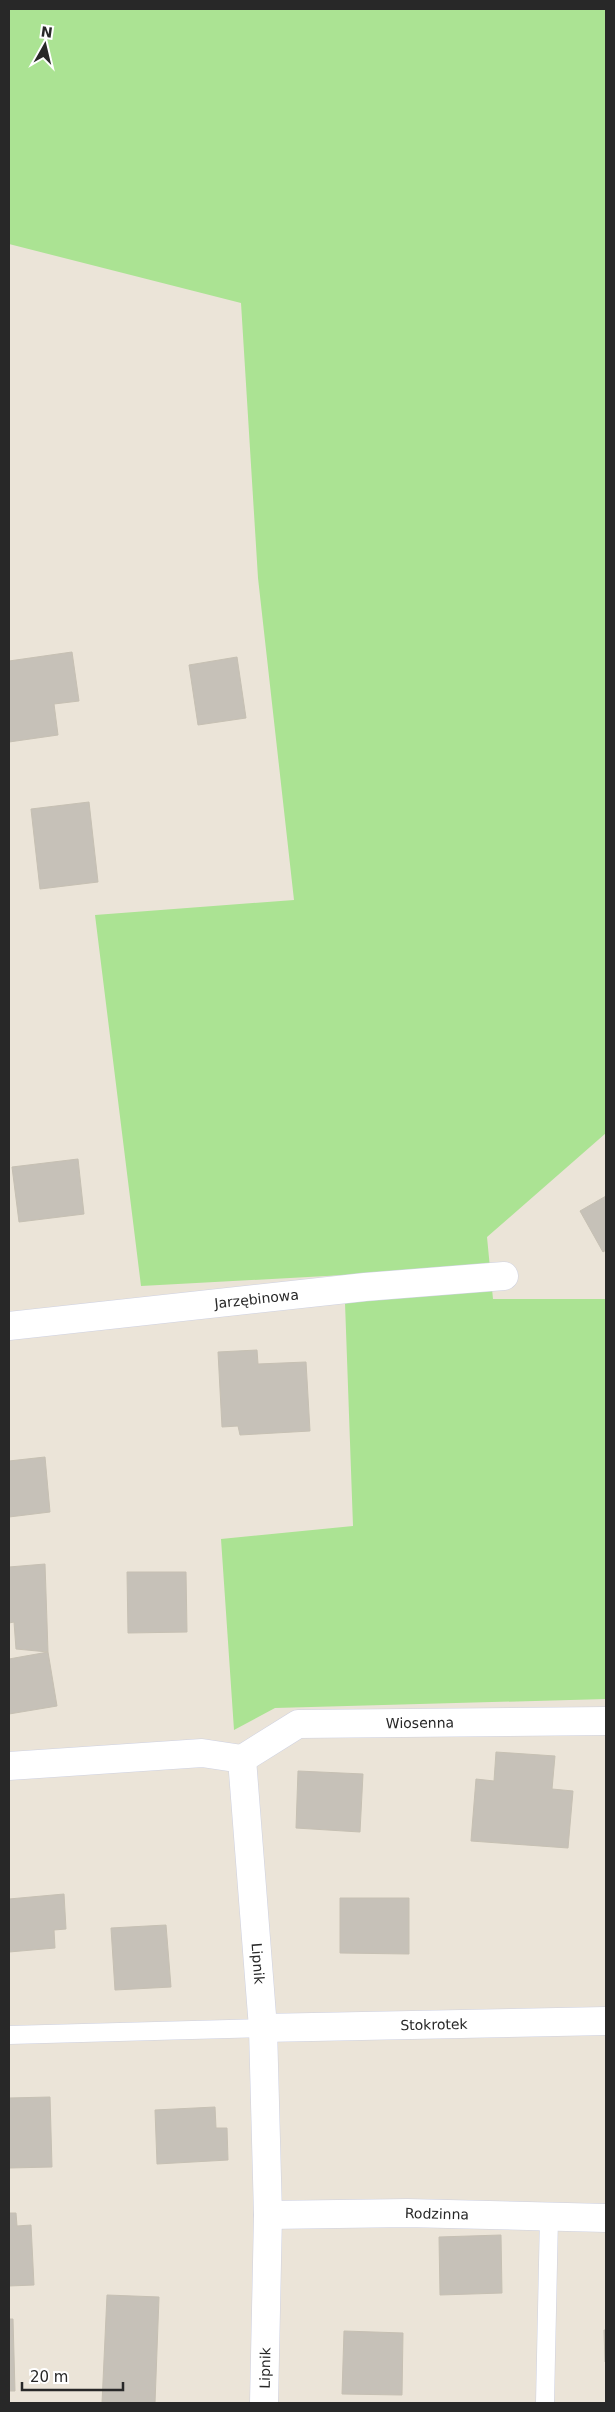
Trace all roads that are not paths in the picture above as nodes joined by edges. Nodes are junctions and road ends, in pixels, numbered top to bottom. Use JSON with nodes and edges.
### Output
{"nodes":[{"id":1,"x":504,"y":1276,"type":"dead end"},
{"id":2,"x":9,"y":1326,"type":"edge"},
{"id":3,"x":606,"y":1721,"type":"edge"},
{"id":4,"x":242,"y":1759,"type":"junction"},
{"id":5,"x":9,"y":1766,"type":"edge"},
{"id":6,"x":606,"y":2021,"type":"edge"},
{"id":7,"x":263,"y":2028,"type":"junction"},
{"id":8,"x":9,"y":2035,"type":"edge"},
{"id":9,"x":268,"y":2214,"type":"junction"},
{"id":10,"x":548,"y":2217,"type":"junction"},
{"id":11,"x":606,"y":2218,"type":"edge"},
{"id":12,"x":264,"y":2403,"type":"edge"},
{"id":13,"x":546,"y":2403,"type":"edge"}],
"edges":[{"from":1,"to":2,"type":"street","name":"Jarzębinowa"},
{"from":3,"to":4,"type":"street","name":"Wiosenna"},
{"from":4,"to":5,"type":"street"},
{"from":4,"to":7,"type":"street","name":"Lipnik"},
{"from":6,"to":7,"type":"street","name":"Stokrotek"},
{"from":7,"to":8,"type":"lane"},
{"from":7,"to":9,"type":"street","name":"Lipnik"},
{"from":9,"to":10,"type":"street","name":"Rodzinna"},
{"from":9,"to":12,"type":"street","name":"Lipnik"},
{"from":10,"to":11,"type":"street","name":"Rodzinna"},
{"from":10,"to":13,"type":"lane"}]}
